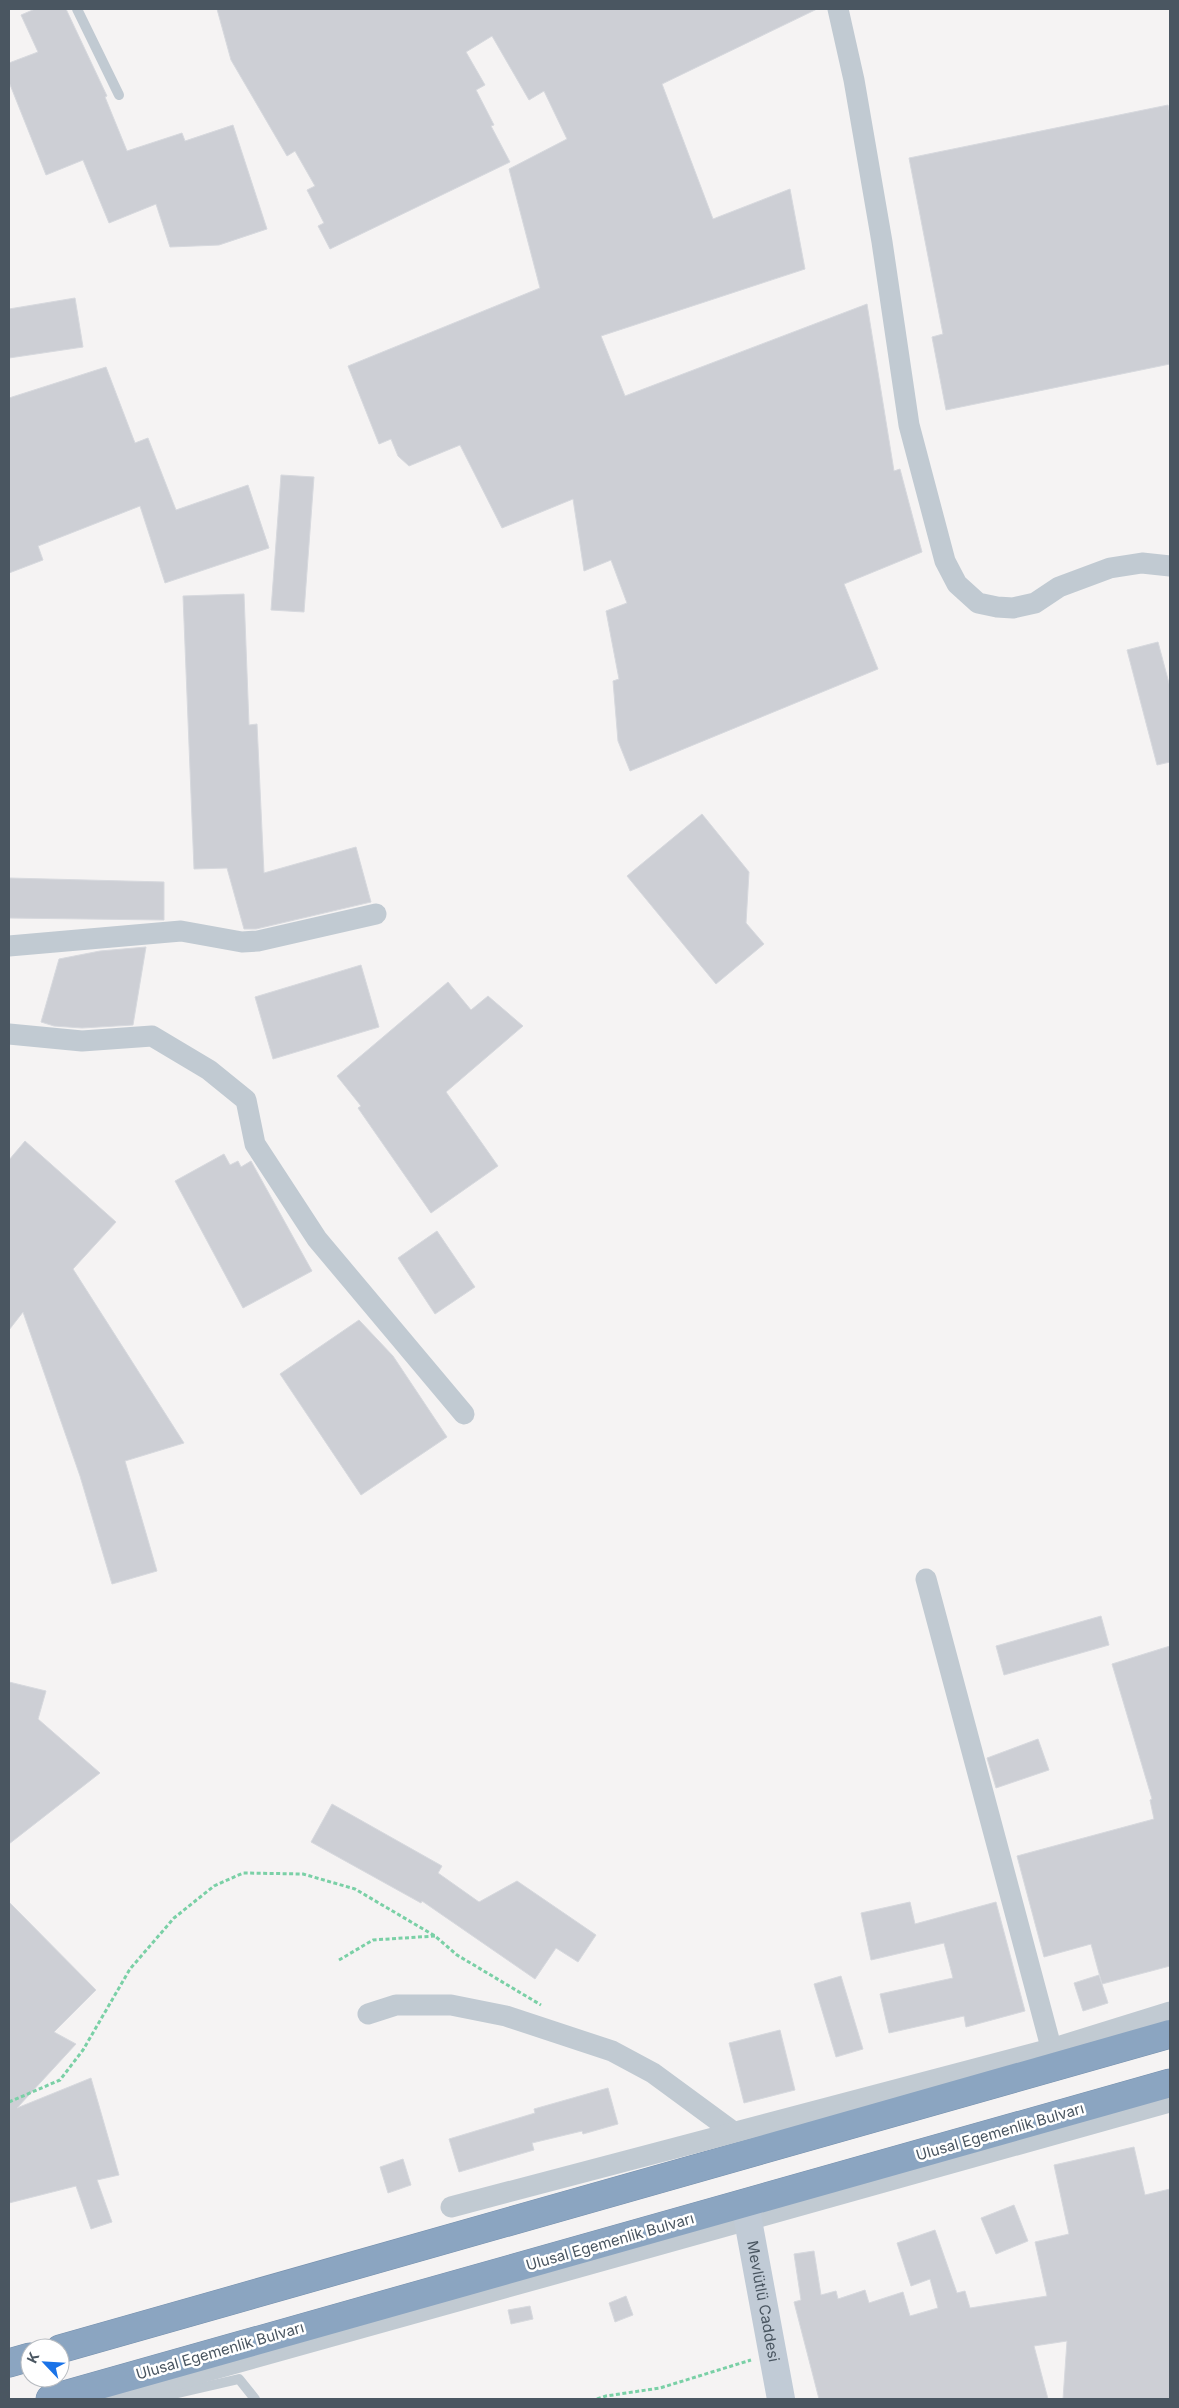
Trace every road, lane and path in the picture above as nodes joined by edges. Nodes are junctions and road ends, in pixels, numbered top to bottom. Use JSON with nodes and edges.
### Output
{"nodes":[{"id":1,"x":77,"y":9,"type":"edge"},
{"id":2,"x":838,"y":9,"type":"edge"},
{"id":3,"x":119,"y":96,"type":"dead end"},
{"id":4,"x":1170,"y":566,"type":"edge"},
{"id":5,"x":376,"y":914,"type":"dead end"},
{"id":6,"x":9,"y":946,"type":"edge"},
{"id":7,"x":9,"y":1034,"type":"edge"},
{"id":8,"x":464,"y":1414,"type":"dead end"},
{"id":9,"x":926,"y":1579,"type":"dead end"},
{"id":10,"x":435,"y":1936,"type":"junction"},
{"id":11,"x":339,"y":1960,"type":"dead end"},
{"id":12,"x":547,"y":2008,"type":"dead end"},
{"id":13,"x":1170,"y":2012,"type":"edge"},
{"id":14,"x":368,"y":2014,"type":"dead end"},
{"id":15,"x":1170,"y":2034,"type":"edge"},
{"id":16,"x":1053,"y":2057,"type":"junction"},
{"id":17,"x":1170,"y":2083,"type":"edge"},
{"id":18,"x":9,"y":2102,"type":"edge"},
{"id":19,"x":1170,"y":2102,"type":"edge"},
{"id":20,"x":732,"y":2131,"type":"junction"},
{"id":21,"x":451,"y":2207,"type":"dead end"},
{"id":22,"x":746,"y":2212,"type":"junction"},
{"id":23,"x":70,"y":2346,"type":"edge"},
{"id":24,"x":773,"y":2354,"type":"junction"},
{"id":25,"x":113,"y":2394,"type":"edge"},
{"id":26,"x":50,"y":2399,"type":"edge"},
{"id":27,"x":152,"y":2399,"type":"edge"},
{"id":28,"x":255,"y":2399,"type":"edge"},
{"id":29,"x":597,"y":2399,"type":"edge"},
{"id":30,"x":781,"y":2399,"type":"edge"}],
"edges":[{"from":1,"to":3,"type":"lane"},
{"from":2,"to":4,"type":"street"},
{"from":5,"to":6,"type":"street"},
{"from":7,"to":8,"type":"street"},
{"from":9,"to":16,"type":"street"},
{"from":10,"to":11,"type":"path"},
{"from":10,"to":12,"type":"path"},
{"from":10,"to":18,"type":"path"},
{"from":13,"to":16,"type":"street"},
{"from":14,"to":20,"type":"street"},
{"from":15,"to":16,"type":"highway"},
{"from":16,"to":20,"type":"street"},
{"from":16,"to":23,"type":"highway"},
{"from":17,"to":22,"type":"highway","name":"Ulusal Egemenlik Bulvarı"},
{"from":19,"to":22,"type":"street"},
{"from":20,"to":21,"type":"street"},
{"from":22,"to":24,"type":"street","name":"Mevlütlü Caddesi"},
{"from":22,"to":25,"type":"highway","name":"Ulusal Egemenlik Bulvarı"},
{"from":24,"to":29,"type":"path"},
{"from":24,"to":30,"type":"street","name":"Mevlütlü Caddesi"},
{"from":25,"to":26,"type":"highway","name":"Ulusal Egemenlik Bulvarı"},
{"from":27,"to":28,"type":"lane"}]}
